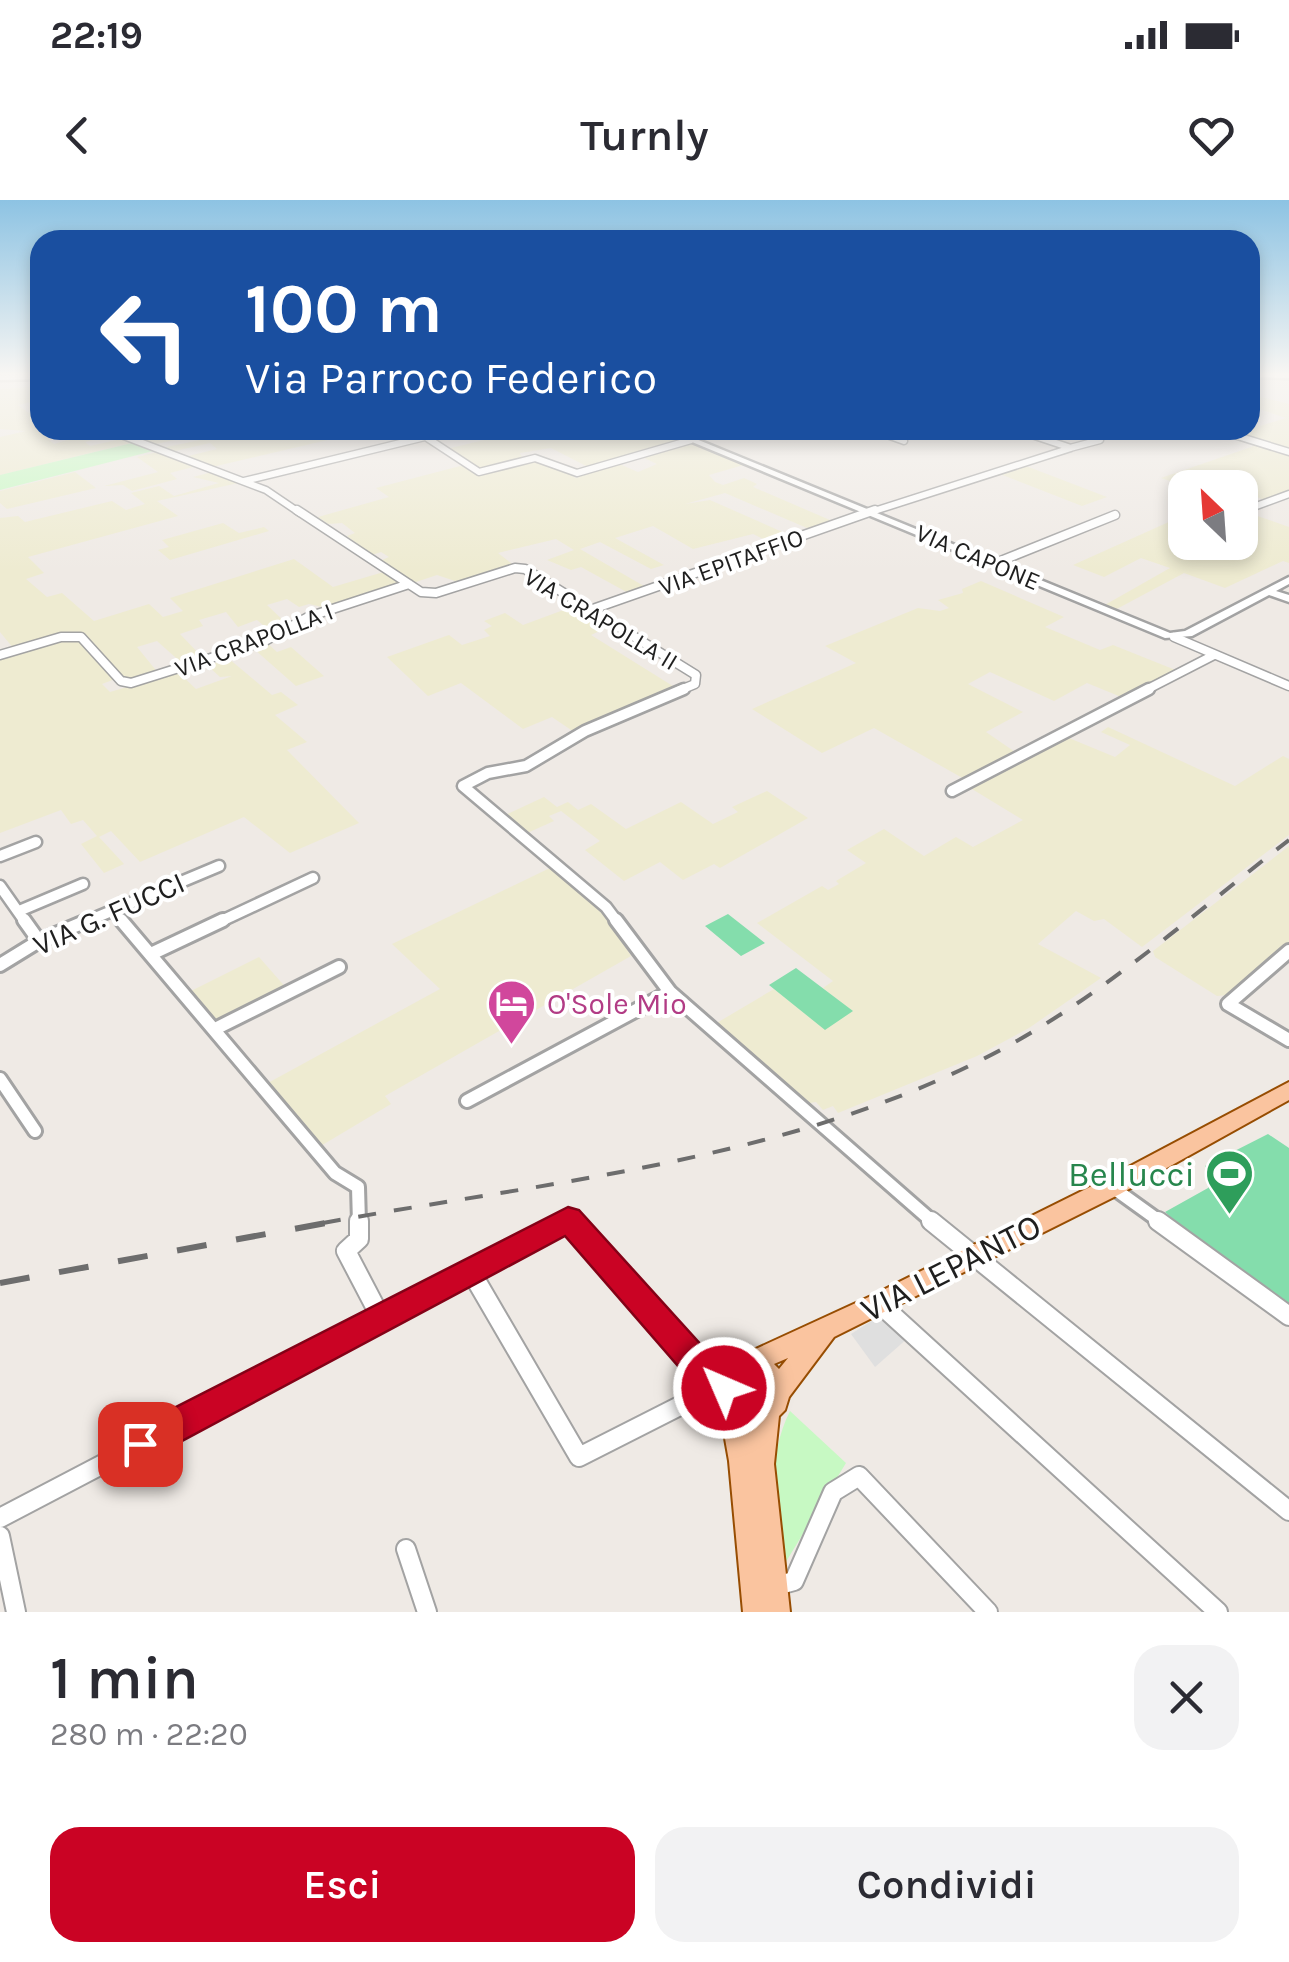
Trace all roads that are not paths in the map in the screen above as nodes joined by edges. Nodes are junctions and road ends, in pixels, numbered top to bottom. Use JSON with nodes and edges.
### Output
{"nodes":[{"id":1,"x":135,"y":440,"type":"edge"},
{"id":2,"x":413,"y":440,"type":"edge"},
{"id":3,"x":430,"y":440,"type":"edge"},
{"id":4,"x":691,"y":440,"type":"joint"},
{"id":5,"x":901,"y":440,"type":"edge"},
{"id":6,"x":1046,"y":440,"type":"edge"},
{"id":7,"x":1100,"y":440,"type":"dead end"},
{"id":8,"x":1250,"y":440,"type":"edge"},
{"id":9,"x":904,"y":441,"type":"dead end"},
{"id":10,"x":1070,"y":448,"type":"junction"},
{"id":11,"x":1289,"y":452,"type":"edge"},
{"id":12,"x":244,"y":481,"type":"junction"},
{"id":13,"x":1289,"y":494,"type":"edge"},
{"id":14,"x":1258,"y":505,"type":"edge"},
{"id":15,"x":871,"y":512,"type":"junction"},
{"id":16,"x":1116,"y":516,"type":"dead end"},
{"id":17,"x":993,"y":564,"type":"junction"},
{"id":18,"x":1289,"y":580,"type":"edge"},
{"id":19,"x":408,"y":584,"type":"junction"},
{"id":20,"x":1270,"y":592,"type":"junction"},
{"id":21,"x":1289,"y":599,"type":"edge"},
{"id":22,"x":590,"y":610,"type":"junction"},
{"id":23,"x":1174,"y":637,"type":"junction"},
{"id":24,"x":0,"y":655,"type":"edge"},
{"id":25,"x":1214,"y":655,"type":"junction"},
{"id":26,"x":1289,"y":686,"type":"edge"},
{"id":27,"x":952,"y":791,"type":"dead end"},
{"id":28,"x":36,"y":842,"type":"dead end"},
{"id":29,"x":0,"y":856,"type":"edge"},
{"id":30,"x":219,"y":866,"type":"dead end"},
{"id":31,"x":313,"y":878,"type":"dead end"},
{"id":32,"x":84,"y":884,"type":"dead end"},
{"id":33,"x":0,"y":886,"type":"edge"},
{"id":34,"x":112,"y":910,"type":"junction"},
{"id":35,"x":19,"y":911,"type":"junction"},
{"id":36,"x":39,"y":941,"type":"junction"},
{"id":37,"x":1289,"y":951,"type":"edge"},
{"id":38,"x":151,"y":954,"type":"junction"},
{"id":39,"x":0,"y":965,"type":"edge"},
{"id":40,"x":339,"y":967,"type":"dead end"},
{"id":41,"x":670,"y":992,"type":"junction"},
{"id":42,"x":214,"y":1030,"type":"junction"},
{"id":43,"x":1289,"y":1040,"type":"edge"},
{"id":44,"x":0,"y":1079,"type":"edge"},
{"id":45,"x":1289,"y":1090,"type":"edge"},
{"id":46,"x":467,"y":1101,"type":"dead end"},
{"id":47,"x":35,"y":1132,"type":"dead end"},
{"id":48,"x":1112,"y":1187,"type":"junction"},
{"id":49,"x":971,"y":1256,"type":"junction"},
{"id":50,"x":470,"y":1270,"type":"junction"},
{"id":51,"x":880,"y":1304,"type":"junction"},
{"id":52,"x":380,"y":1316,"type":"junction"},
{"id":53,"x":1289,"y":1316,"type":"edge"},
{"id":54,"x":824,"y":1331,"type":"junction"},
{"id":55,"x":732,"y":1390,"type":"junction"},
{"id":56,"x":771,"y":1403,"type":"junction"},
{"id":57,"x":680,"y":1405,"type":"junction"},
{"id":58,"x":1289,"y":1511,"type":"edge"},
{"id":59,"x":0,"y":1518,"type":"edge"},
{"id":60,"x":0,"y":1536,"type":"edge"},
{"id":61,"x":406,"y":1549,"type":"dead end"},
{"id":62,"x":768,"y":1604,"type":"edge"},
{"id":63,"x":16,"y":1612,"type":"edge"},
{"id":64,"x":427,"y":1612,"type":"edge"},
{"id":65,"x":988,"y":1612,"type":"edge"},
{"id":66,"x":1218,"y":1612,"type":"edge"}],
"edges":[{"from":1,"to":12,"type":"street"},
{"from":2,"to":12,"type":"street"},
{"from":3,"to":4,"type":"street"},
{"from":4,"to":15,"type":"street","name":"VIA CAPONE"},
{"from":5,"to":9,"type":"street"},
{"from":6,"to":10,"type":"street"},
{"from":7,"to":10,"type":"street","name":"VIA EPITAFFIO"},
{"from":8,"to":11,"type":"street"},
{"from":10,"to":15,"type":"street","name":"VIA EPITAFFIO"},
{"from":12,"to":19,"type":"street"},
{"from":13,"to":14,"type":"street"},
{"from":15,"to":17,"type":"street","name":"VIA CAPONE"},
{"from":15,"to":22,"type":"street","name":"VIA EPITAFFIO"},
{"from":16,"to":17,"type":"street"},
{"from":17,"to":23,"type":"street","name":"VIA CAPONE"},
{"from":18,"to":20,"type":"street"},
{"from":19,"to":22,"type":"street","name":"VIA CRAPOLLA II"},
{"from":19,"to":24,"type":"street","name":"VIA CRAPOLLA I"},
{"from":20,"to":21,"type":"street"},
{"from":20,"to":23,"type":"street"},
{"from":22,"to":41,"type":"street","name":"VIA CRAPOLLA II"},
{"from":23,"to":25,"type":"street","name":"VIA CAPONE"},
{"from":25,"to":26,"type":"street","name":"VIA CAPONE"},
{"from":25,"to":27,"type":"street"},
{"from":28,"to":29,"type":"street"},
{"from":30,"to":34,"type":"street","name":"VIA G. FUCCI"},
{"from":31,"to":38,"type":"street"},
{"from":32,"to":35,"type":"street"},
{"from":33,"to":35,"type":"street"},
{"from":34,"to":36,"type":"street","name":"VIA G. FUCCI"},
{"from":34,"to":38,"type":"street"},
{"from":35,"to":36,"type":"street"},
{"from":36,"to":39,"type":"street","name":"VIA G. FUCCI"},
{"from":37,"to":43,"type":"street"},
{"from":38,"to":42,"type":"street"},
{"from":40,"to":42,"type":"street"},
{"from":41,"to":46,"type":"street"},
{"from":41,"to":49,"type":"street","name":"VIA CRAPOLLA II"},
{"from":42,"to":52,"type":"street"},
{"from":44,"to":47,"type":"street"},
{"from":45,"to":48,"type":"main road","name":"VIA LEPANTO"},
{"from":48,"to":49,"type":"main road","name":"VIA LEPANTO"},
{"from":48,"to":53,"type":"street"},
{"from":49,"to":51,"type":"main road","name":"VIA LEPANTO"},
{"from":49,"to":58,"type":"street","name":"VIA CRAPOLLA II"},
{"from":50,"to":52,"type":"street"},
{"from":50,"to":55,"type":"street"},
{"from":50,"to":57,"type":"street"},
{"from":51,"to":54,"type":"main road","name":"VIA LEPANTO"},
{"from":51,"to":66,"type":"street"},
{"from":52,"to":59,"type":"street"},
{"from":54,"to":55,"type":"main road","name":"VIA LEPANTO"},
{"from":54,"to":56,"type":"main road","name":"VIA LEPANTO"},
{"from":55,"to":56,"type":"main road"},
{"from":55,"to":56,"type":"main road"},
{"from":55,"to":57,"type":"street","name":"VIA LEPANTO"},
{"from":55,"to":57,"type":"street"},
{"from":55,"to":62,"type":"main road"},
{"from":56,"to":62,"type":"main road"},
{"from":60,"to":63,"type":"street"},
{"from":61,"to":64,"type":"street"},
{"from":62,"to":65,"type":"street"}]}
